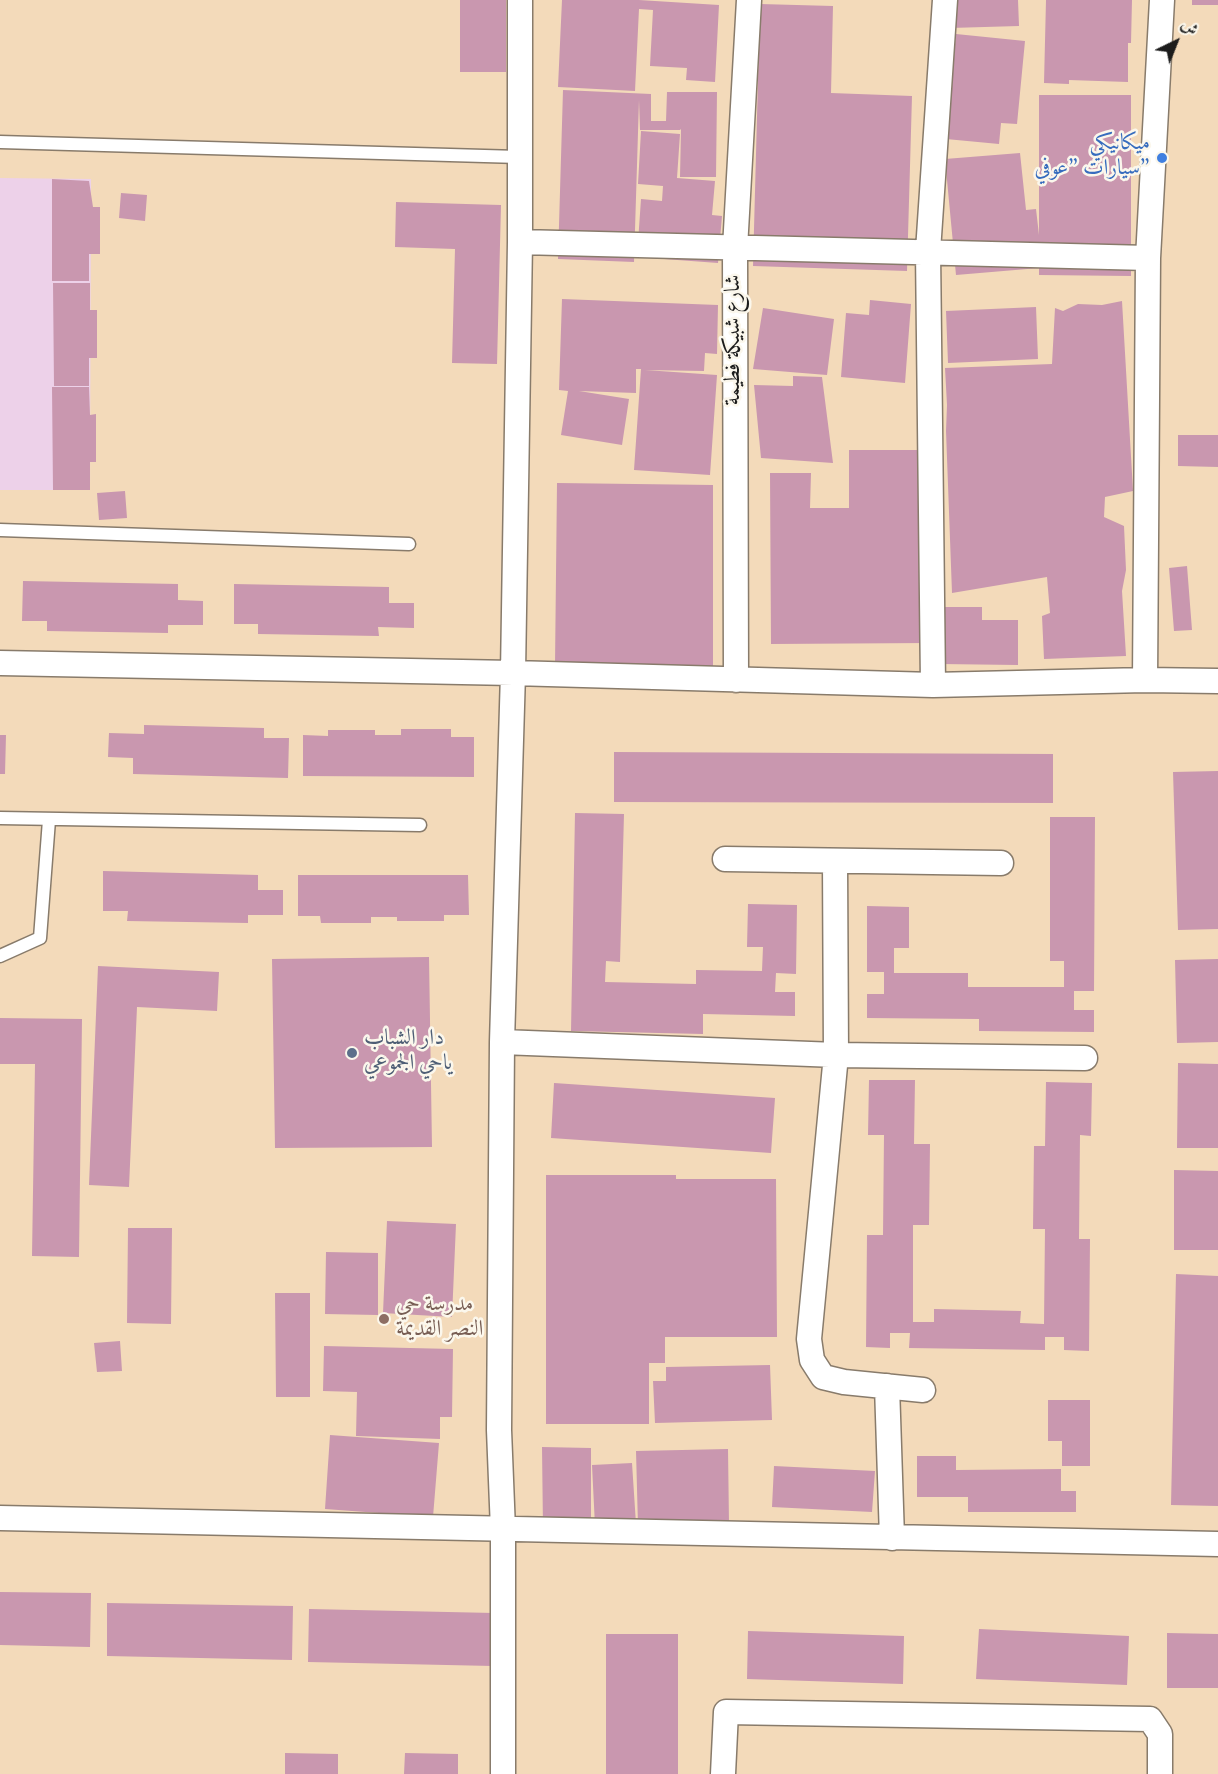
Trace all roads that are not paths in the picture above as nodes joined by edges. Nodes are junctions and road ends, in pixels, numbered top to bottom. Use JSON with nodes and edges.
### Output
{"nodes":[{"id":1,"x":520,"y":0,"type":"edge"},
{"id":2,"x":749,"y":0,"type":"edge"},
{"id":3,"x":945,"y":0,"type":"edge"},
{"id":4,"x":1162,"y":0,"type":"edge"},
{"id":5,"x":0,"y":142,"type":"edge"},
{"id":6,"x":519,"y":157,"type":"junction"},
{"id":7,"x":520,"y":242,"type":"junction"},
{"id":8,"x":735,"y":248,"type":"junction"},
{"id":9,"x":928,"y":251,"type":"junction"},
{"id":10,"x":1148,"y":258,"type":"junction"},
{"id":11,"x":0,"y":530,"type":"edge"},
{"id":12,"x":409,"y":544,"type":"dead end"},
{"id":13,"x":0,"y":663,"type":"edge"},
{"id":14,"x":513,"y":673,"type":"junction"},
{"id":15,"x":736,"y":680,"type":"junction"},
{"id":16,"x":1145,"y":680,"type":"junction"},
{"id":17,"x":1218,"y":681,"type":"edge"},
{"id":18,"x":933,"y":685,"type":"junction"},
{"id":19,"x":0,"y":818,"type":"edge"},
{"id":20,"x":49,"y":820,"type":"junction"},
{"id":21,"x":420,"y":825,"type":"dead end"},
{"id":22,"x":725,"y":859,"type":"dead end"},
{"id":23,"x":835,"y":861,"type":"junction"},
{"id":24,"x":1001,"y":863,"type":"dead end"},
{"id":25,"x":0,"y":956,"type":"edge"},
{"id":26,"x":502,"y":1042,"type":"junction"},
{"id":27,"x":836,"y":1055,"type":"junction"},
{"id":28,"x":1085,"y":1058,"type":"dead end"},
{"id":29,"x":887,"y":1386,"type":"junction"},
{"id":30,"x":923,"y":1390,"type":"dead end"},
{"id":31,"x":0,"y":1518,"type":"edge"},
{"id":32,"x":503,"y":1530,"type":"junction"},
{"id":33,"x":892,"y":1538,"type":"junction"},
{"id":34,"x":1218,"y":1544,"type":"edge"},
{"id":35,"x":503,"y":1774,"type":"edge"},
{"id":36,"x":723,"y":1774,"type":"edge"},
{"id":37,"x":1160,"y":1774,"type":"edge"}],
"edges":[{"from":1,"to":6,"type":"street"},
{"from":2,"to":8,"type":"street","name":"شارع شبيكة فطيمة"},
{"from":3,"to":9,"type":"street"},
{"from":4,"to":10,"type":"street"},
{"from":5,"to":6,"type":"lane"},
{"from":6,"to":7,"type":"street"},
{"from":7,"to":8,"type":"street"},
{"from":7,"to":14,"type":"street"},
{"from":8,"to":9,"type":"street"},
{"from":8,"to":15,"type":"street","name":"شارع شبيكة فطيمة"},
{"from":9,"to":10,"type":"street"},
{"from":9,"to":18,"type":"street"},
{"from":10,"to":16,"type":"street"},
{"from":11,"to":12,"type":"lane"},
{"from":13,"to":14,"type":"street"},
{"from":14,"to":15,"type":"street"},
{"from":14,"to":26,"type":"street"},
{"from":15,"to":18,"type":"street"},
{"from":16,"to":17,"type":"street"},
{"from":16,"to":18,"type":"street"},
{"from":19,"to":20,"type":"lane"},
{"from":20,"to":21,"type":"lane"},
{"from":20,"to":25,"type":"lane"},
{"from":22,"to":23,"type":"street"},
{"from":23,"to":24,"type":"street"},
{"from":23,"to":27,"type":"street"},
{"from":26,"to":27,"type":"street"},
{"from":26,"to":32,"type":"street"},
{"from":27,"to":28,"type":"street"},
{"from":27,"to":29,"type":"street"},
{"from":29,"to":30,"type":"street"},
{"from":29,"to":33,"type":"street"},
{"from":31,"to":32,"type":"street"},
{"from":32,"to":33,"type":"street"},
{"from":32,"to":35,"type":"street"},
{"from":33,"to":34,"type":"street"},
{"from":36,"to":37,"type":"street"}]}
